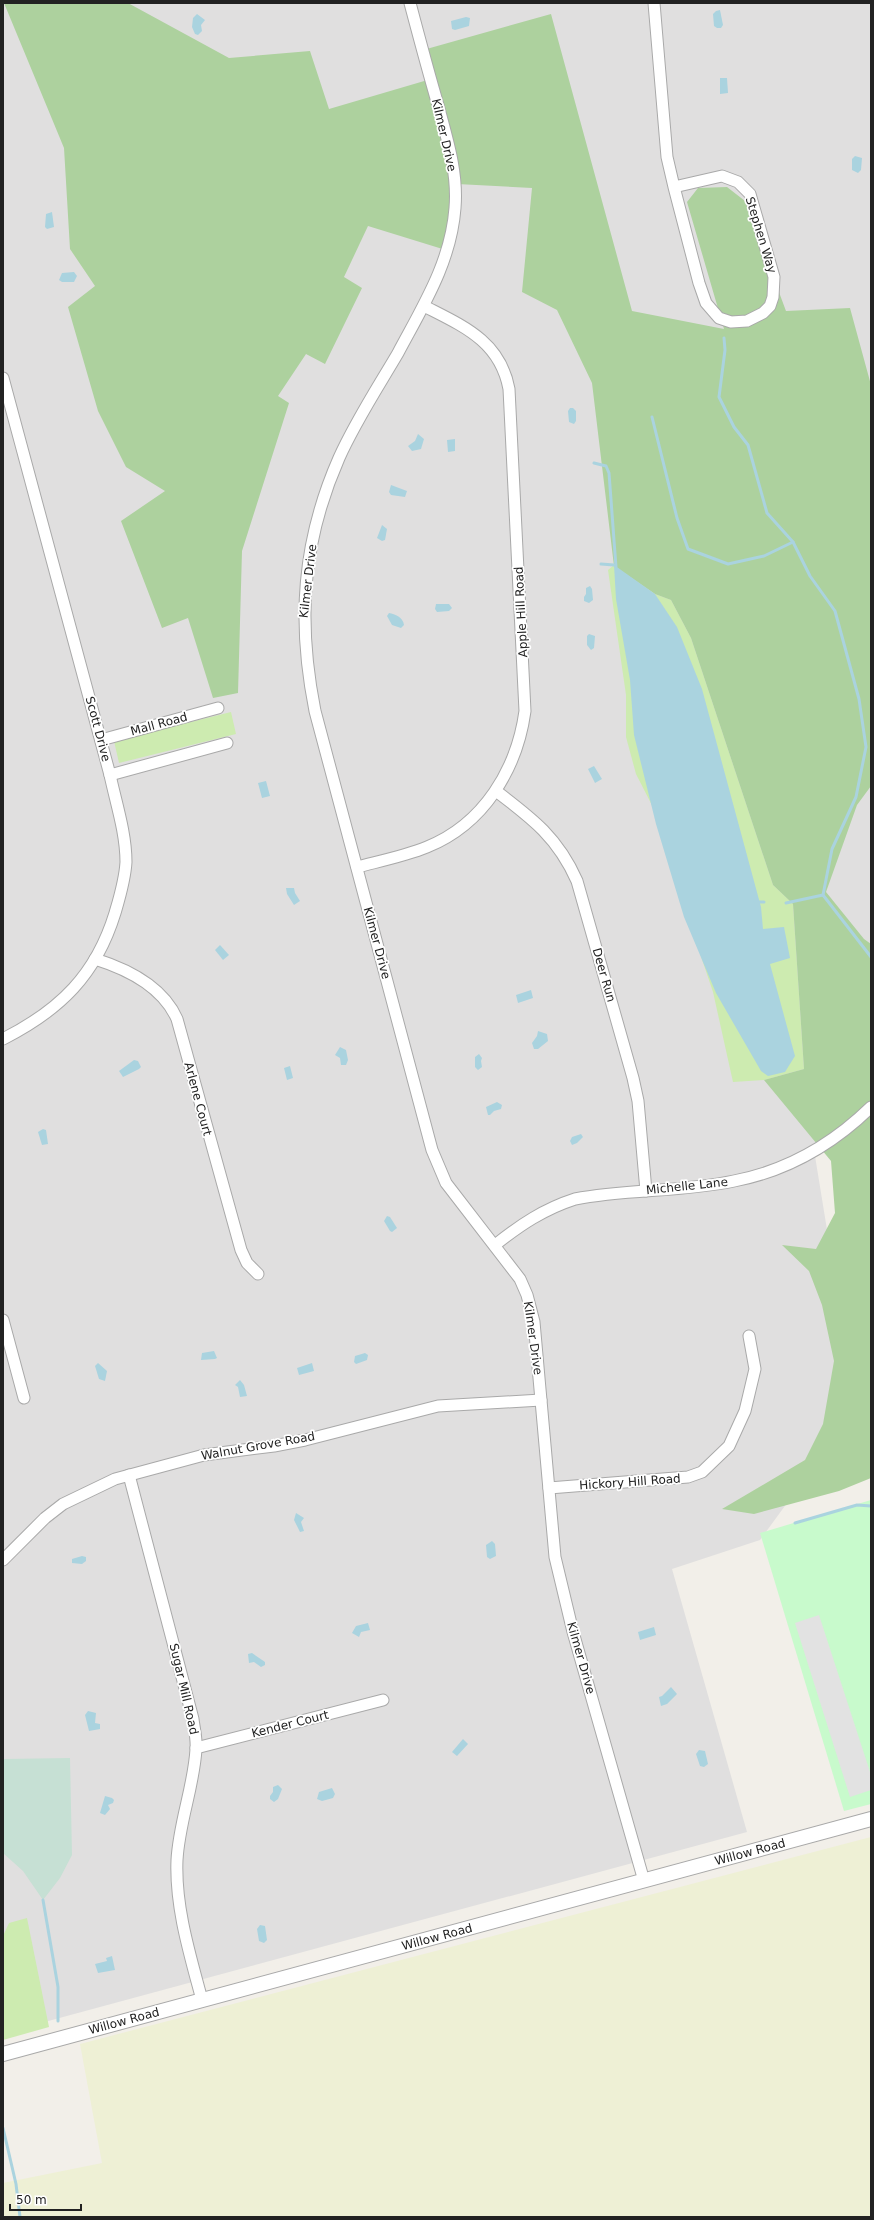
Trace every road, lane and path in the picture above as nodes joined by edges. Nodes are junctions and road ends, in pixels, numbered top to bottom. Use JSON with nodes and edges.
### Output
{"nodes":[{"id":1,"x":410,"y":3,"type":"edge"},
{"id":2,"x":654,"y":3,"type":"edge"},
{"id":3,"x":674,"y":187,"type":"junction"},
{"id":4,"x":424,"y":306,"type":"junction"},
{"id":5,"x":3,"y":378,"type":"edge"},
{"id":6,"x":218,"y":708,"type":"dead end"},
{"id":7,"x":101,"y":740,"type":"junction"},
{"id":8,"x":227,"y":743,"type":"dead end"},
{"id":9,"x":110,"y":775,"type":"junction"},
{"id":10,"x":496,"y":791,"type":"junction"},
{"id":11,"x":357,"y":867,"type":"junction"},
{"id":12,"x":95,"y":959,"type":"junction"},
{"id":13,"x":3,"y":1039,"type":"edge"},
{"id":14,"x":871,"y":1107,"type":"edge"},
{"id":15,"x":646,"y":1191,"type":"junction"},
{"id":16,"x":496,"y":1245,"type":"junction"},
{"id":17,"x":258,"y":1274,"type":"dead end"},
{"id":18,"x":3,"y":1320,"type":"edge"},
{"id":19,"x":749,"y":1336,"type":"dead end"},
{"id":20,"x":24,"y":1398,"type":"dead end"},
{"id":21,"x":541,"y":1400,"type":"junction"},
{"id":22,"x":129,"y":1475,"type":"junction"},
{"id":23,"x":549,"y":1488,"type":"junction"},
{"id":24,"x":3,"y":1560,"type":"edge"},
{"id":25,"x":383,"y":1700,"type":"dead end"},
{"id":26,"x":196,"y":1748,"type":"junction"},
{"id":27,"x":871,"y":1819,"type":"edge"},
{"id":28,"x":644,"y":1881,"type":"junction"},
{"id":29,"x":202,"y":2000,"type":"junction"},
{"id":30,"x":3,"y":2054,"type":"edge"}],
"edges":[{"from":1,"to":4,"type":"street","name":"Kilmer Drive"},
{"from":2,"to":3,"type":"street","name":"Stephen Way"},
{"from":3,"to":3,"type":"street","name":"Stephen Way"},
{"from":4,"to":10,"type":"street","name":"Apple Hill Road"},
{"from":4,"to":11,"type":"street","name":"Kilmer Drive"},
{"from":5,"to":7,"type":"street","name":"Scott Drive"},
{"from":6,"to":7,"type":"street","name":"Mall Road"},
{"from":7,"to":9,"type":"street","name":"Scott Drive"},
{"from":8,"to":9,"type":"street"},
{"from":9,"to":12,"type":"street","name":"Scott Drive"},
{"from":10,"to":11,"type":"street","name":"Apple Hill Road"},
{"from":10,"to":15,"type":"street","name":"Deer Run"},
{"from":11,"to":16,"type":"street","name":"Kilmer Drive"},
{"from":12,"to":13,"type":"street","name":"Scott Drive"},
{"from":12,"to":17,"type":"street","name":"Arlene Court"},
{"from":14,"to":15,"type":"street","name":"Michelle Lane"},
{"from":15,"to":16,"type":"street","name":"Michelle Lane"},
{"from":16,"to":21,"type":"street","name":"Kilmer Drive"},
{"from":18,"to":20,"type":"street"},
{"from":19,"to":23,"type":"street","name":"Hickory Hill Road"},
{"from":21,"to":22,"type":"street","name":"Walnut Grove Road"},
{"from":21,"to":23,"type":"street","name":"Kilmer Drive"},
{"from":22,"to":24,"type":"street","name":"Walnut Grove Road"},
{"from":22,"to":26,"type":"street","name":"Sugar Mill Road"},
{"from":23,"to":28,"type":"street","name":"Kilmer Drive"},
{"from":25,"to":26,"type":"street","name":"Kender Court"},
{"from":26,"to":29,"type":"street","name":"Sugar Mill Road"},
{"from":27,"to":28,"type":"street","name":"Willow Road"},
{"from":28,"to":29,"type":"street","name":"Willow Road"},
{"from":29,"to":30,"type":"street","name":"Willow Road"}]}
